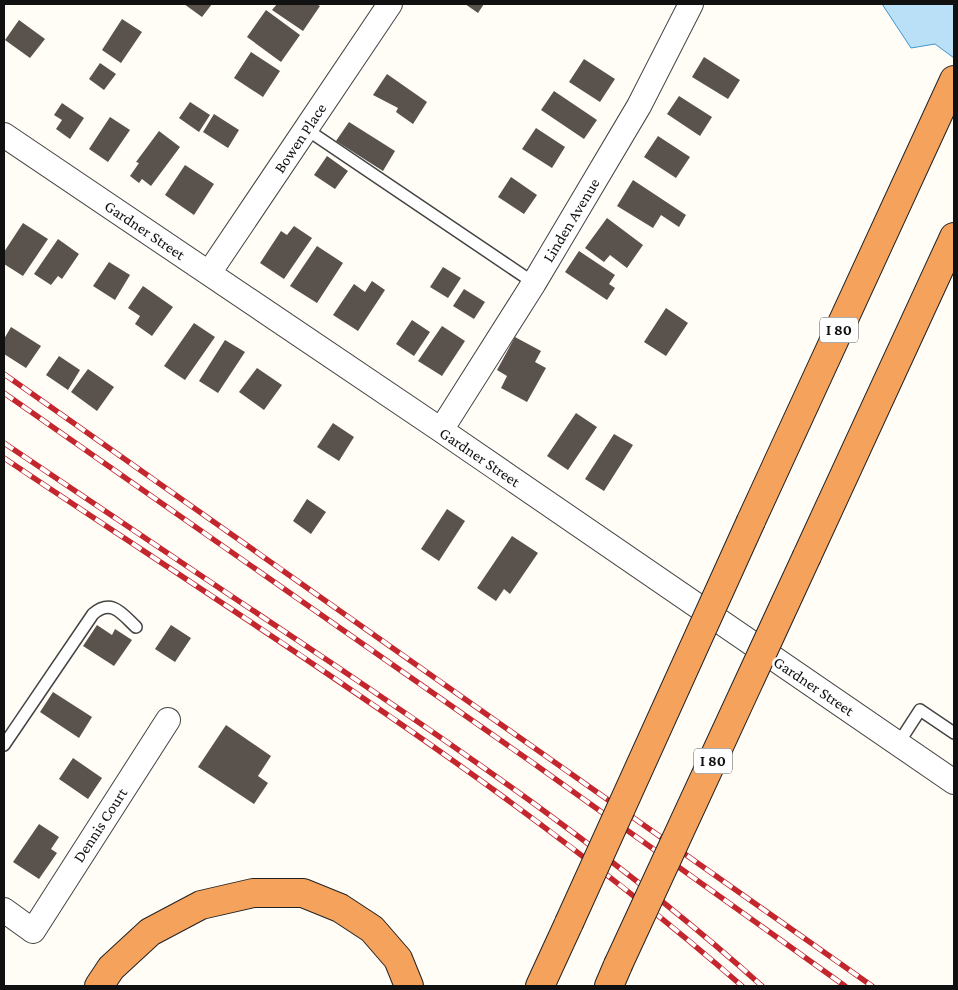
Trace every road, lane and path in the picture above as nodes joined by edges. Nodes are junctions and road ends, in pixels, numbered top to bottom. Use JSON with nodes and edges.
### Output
{"nodes":[{"id":1,"x":390,"y":4,"type":"edge"},
{"id":2,"x":691,"y":4,"type":"edge"},
{"id":3,"x":954,"y":80,"type":"edge"},
{"id":4,"x":306,"y":130,"type":"junction"},
{"id":5,"x":4,"y":135,"type":"edge"},
{"id":6,"x":954,"y":237,"type":"edge"},
{"id":7,"x":209,"y":272,"type":"junction"},
{"id":8,"x":534,"y":283,"type":"junction"},
{"id":9,"x":441,"y":430,"type":"junction"},
{"id":10,"x":136,"y":627,"type":"dead end"},
{"id":11,"x":168,"y":720,"type":"dead end"},
{"id":12,"x":954,"y":733,"type":"edge"},
{"id":13,"x":898,"y":744,"type":"junction"},
{"id":14,"x":4,"y":745,"type":"edge"},
{"id":15,"x":954,"y":782,"type":"edge"},
{"id":16,"x":4,"y":910,"type":"edge"},
{"id":17,"x":613,"y":976,"type":"edge"},
{"id":18,"x":99,"y":986,"type":"edge"},
{"id":19,"x":409,"y":986,"type":"edge"},
{"id":20,"x":540,"y":986,"type":"edge"}],
"edges":[{"from":1,"to":4,"type":"street","name":"Bowen Place"},
{"from":2,"to":8,"type":"street","name":"Linden Avenue"},
{"from":3,"to":20,"type":"highway","number":"I 80","bridge":true},
{"from":4,"to":7,"type":"street","name":"Bowen Place"},
{"from":4,"to":8,"type":"lane"},
{"from":5,"to":7,"type":"street","name":"Gardner Street"},
{"from":6,"to":17,"type":"highway","number":"I 80","bridge":true},
{"from":7,"to":9,"type":"street","name":"Gardner Street"},
{"from":8,"to":9,"type":"street","name":"Linden Avenue"},
{"from":9,"to":13,"type":"street","name":"Gardner Street"},
{"from":10,"to":14,"type":"lane"},
{"from":11,"to":16,"type":"street","name":"Dennis Court"},
{"from":12,"to":13,"type":"lane"},
{"from":13,"to":15,"type":"street","name":"Gardner Street"},
{"from":18,"to":19,"type":"highway"}]}
